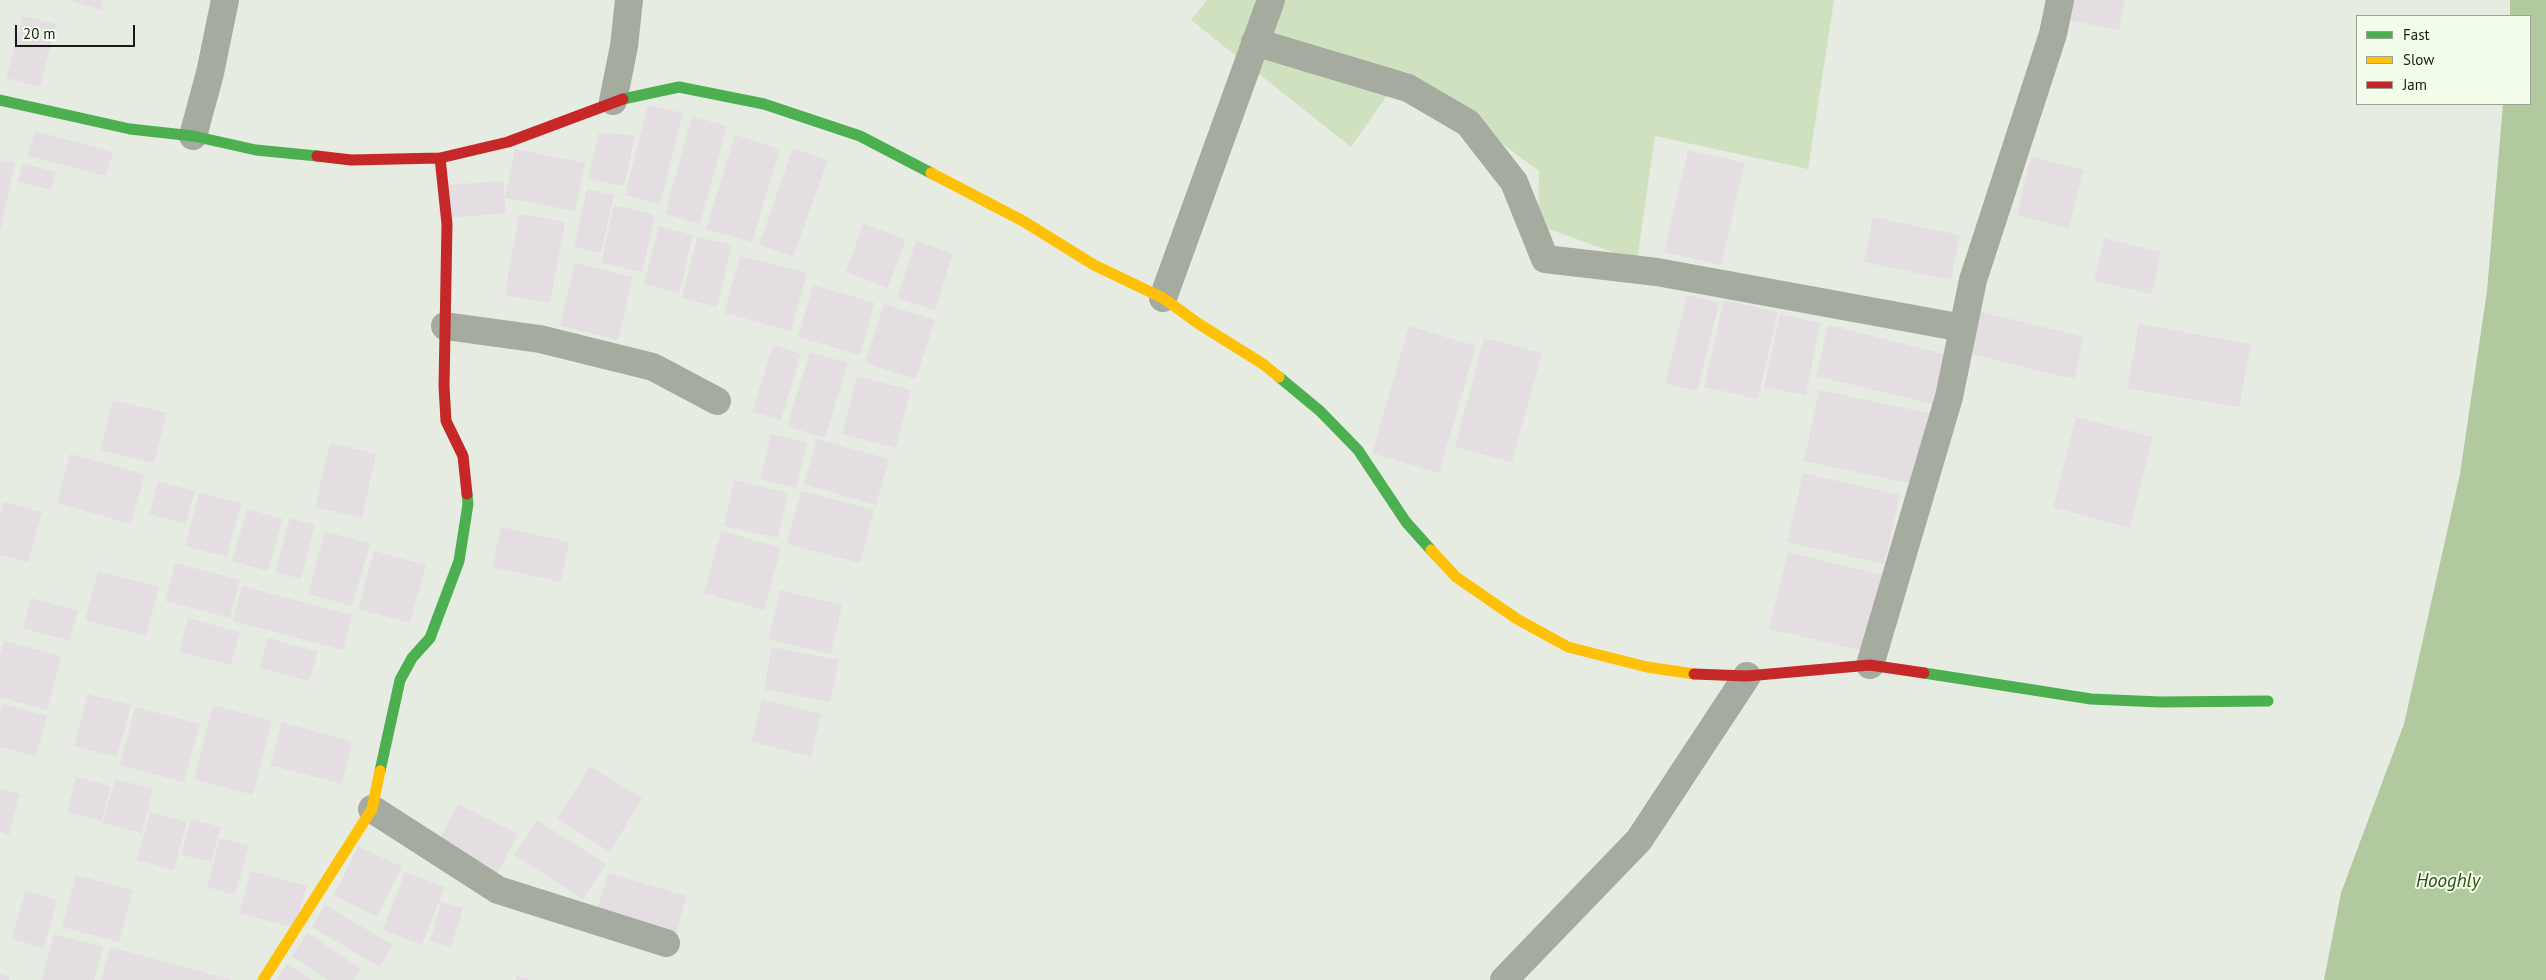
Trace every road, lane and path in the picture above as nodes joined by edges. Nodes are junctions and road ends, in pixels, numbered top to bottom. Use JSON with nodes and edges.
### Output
{"nodes":[{"id":1,"x":226,"y":0,"type":"edge"},
{"id":2,"x":629,"y":0,"type":"edge"},
{"id":3,"x":1271,"y":0,"type":"edge"},
{"id":4,"x":2060,"y":0,"type":"edge"},
{"id":5,"x":1255,"y":42,"type":"junction"},
{"id":6,"x":0,"y":100,"type":"edge"},
{"id":7,"x":613,"y":101,"type":"junction"},
{"id":8,"x":193,"y":136,"type":"junction"},
{"id":9,"x":440,"y":158,"type":"junction"},
{"id":10,"x":1162,"y":298,"type":"junction"},
{"id":11,"x":445,"y":326,"type":"junction"},
{"id":12,"x":1963,"y":328,"type":"junction"},
{"id":13,"x":717,"y":401,"type":"dead end"},
{"id":14,"x":1870,"y":665,"type":"junction"},
{"id":15,"x":1746,"y":676,"type":"junction"},
{"id":16,"x":2268,"y":701,"type":"dead end"},
{"id":17,"x":372,"y":809,"type":"junction"},
{"id":18,"x":666,"y":943,"type":"dead end"},
{"id":19,"x":263,"y":980,"type":"edge"},
{"id":20,"x":1504,"y":980,"type":"edge"}],
"edges":[{"from":1,"to":8,"type":"street"},
{"from":2,"to":7,"type":"street"},
{"from":3,"to":5,"type":"street"},
{"from":4,"to":12,"type":"street"},
{"from":5,"to":10,"type":"street"},
{"from":5,"to":12,"type":"street"},
{"from":6,"to":8,"type":"street"},
{"from":7,"to":9,"type":"street"},
{"from":7,"to":10,"type":"street"},
{"from":8,"to":9,"type":"street"},
{"from":9,"to":11,"type":"street"},
{"from":10,"to":15,"type":"street"},
{"from":11,"to":13,"type":"street"},
{"from":11,"to":17,"type":"street"},
{"from":12,"to":14,"type":"street"},
{"from":14,"to":15,"type":"street"},
{"from":14,"to":16,"type":"street"},
{"from":15,"to":20,"type":"street"},
{"from":17,"to":18,"type":"street"},
{"from":17,"to":19,"type":"street"}]}
